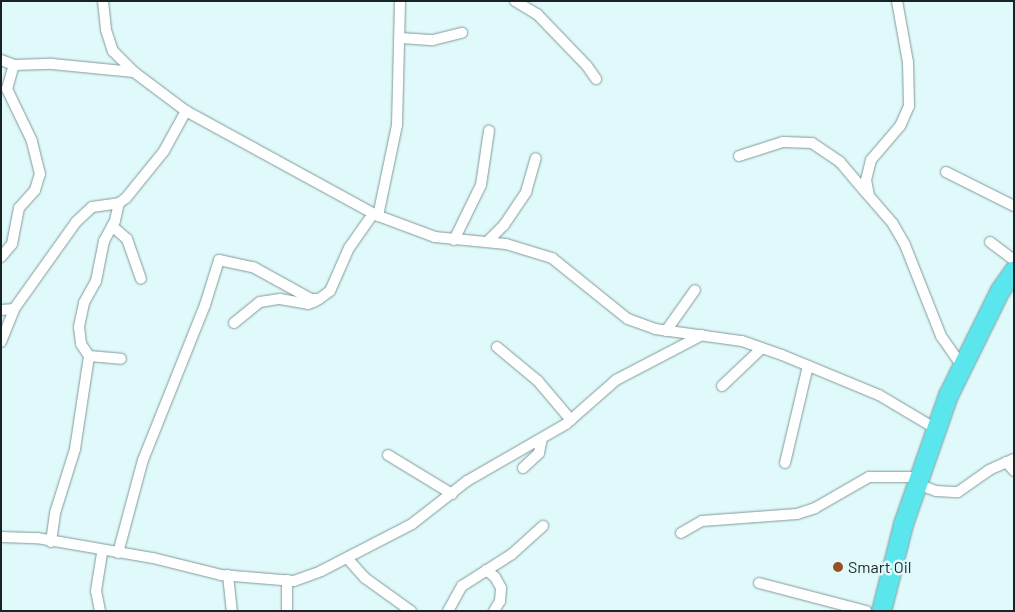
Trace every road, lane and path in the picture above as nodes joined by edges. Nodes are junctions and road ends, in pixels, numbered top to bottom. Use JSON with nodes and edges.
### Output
{"nodes":[{"id":1,"x":103,"y":1,"type":"edge"},
{"id":2,"x":400,"y":1,"type":"edge"},
{"id":3,"x":408,"y":1,"type":"edge"},
{"id":4,"x":515,"y":1,"type":"edge"},
{"id":5,"x":897,"y":1,"type":"edge"},
{"id":6,"x":401,"y":15,"type":"junction"},
{"id":7,"x":462,"y":33,"type":"dead end"},
{"id":8,"x":401,"y":38,"type":"junction"},
{"id":9,"x":1,"y":60,"type":"edge"},
{"id":10,"x":14,"y":65,"type":"junction"},
{"id":11,"x":134,"y":72,"type":"junction"},
{"id":12,"x":596,"y":80,"type":"dead end"},
{"id":13,"x":186,"y":111,"type":"junction"},
{"id":14,"x":490,"y":131,"type":"dead end"},
{"id":15,"x":739,"y":156,"type":"dead end"},
{"id":16,"x":536,"y":158,"type":"dead end"},
{"id":17,"x":946,"y":172,"type":"dead end"},
{"id":18,"x":869,"y":196,"type":"junction"},
{"id":19,"x":119,"y":203,"type":"junction"},
{"id":20,"x":1014,"y":206,"type":"edge"},
{"id":21,"x":376,"y":215,"type":"junction"},
{"id":22,"x":112,"y":226,"type":"junction"},
{"id":23,"x":454,"y":240,"type":"junction"},
{"id":24,"x":487,"y":242,"type":"junction"},
{"id":25,"x":990,"y":242,"type":"dead end"},
{"id":26,"x":1,"y":257,"type":"edge"},
{"id":27,"x":1014,"y":260,"type":"edge"},
{"id":28,"x":1014,"y":270,"type":"edge"},
{"id":29,"x":141,"y":279,"type":"dead end"},
{"id":30,"x":694,"y":290,"type":"dead end"},
{"id":31,"x":320,"y":300,"type":"junction"},
{"id":32,"x":14,"y":309,"type":"junction"},
{"id":33,"x":1,"y":310,"type":"edge"},
{"id":34,"x":234,"y":322,"type":"dead end"},
{"id":35,"x":666,"y":331,"type":"junction"},
{"id":36,"x":702,"y":334,"type":"junction"},
{"id":37,"x":1,"y":342,"type":"edge"},
{"id":38,"x":497,"y":347,"type":"dead end"},
{"id":39,"x":762,"y":348,"type":"junction"},
{"id":40,"x":89,"y":356,"type":"junction"},
{"id":41,"x":121,"y":359,"type":"dead end"},
{"id":42,"x":808,"y":366,"type":"junction"},
{"id":43,"x":962,"y":366,"type":"junction"},
{"id":44,"x":722,"y":386,"type":"dead end"},
{"id":45,"x":571,"y":420,"type":"junction"},
{"id":46,"x":936,"y":430,"type":"junction"},
{"id":47,"x":542,"y":438,"type":"junction"},
{"id":48,"x":388,"y":455,"type":"dead end"},
{"id":49,"x":1010,"y":460,"type":"edge"},
{"id":50,"x":785,"y":463,"type":"dead end"},
{"id":51,"x":523,"y":468,"type":"dead end"},
{"id":52,"x":1014,"y":471,"type":"edge"},
{"id":53,"x":919,"y":480,"type":"junction"},
{"id":54,"x":452,"y":494,"type":"junction"},
{"id":55,"x":543,"y":526,"type":"dead end"},
{"id":56,"x":681,"y":533,"type":"dead end"},
{"id":57,"x":1,"y":537,"type":"edge"},
{"id":58,"x":51,"y":542,"type":"junction"},
{"id":59,"x":102,"y":552,"type":"junction"},
{"id":60,"x":118,"y":554,"type":"junction"},
{"id":61,"x":347,"y":558,"type":"junction"},
{"id":62,"x":486,"y":570,"type":"junction"},
{"id":63,"x":228,"y":575,"type":"junction"},
{"id":64,"x":287,"y":580,"type":"junction"},
{"id":65,"x":759,"y":583,"type":"dead end"},
{"id":66,"x":100,"y":611,"type":"edge"},
{"id":67,"x":232,"y":611,"type":"edge"},
{"id":68,"x":287,"y":611,"type":"edge"},
{"id":69,"x":411,"y":611,"type":"edge"},
{"id":70,"x":448,"y":611,"type":"edge"},
{"id":71,"x":494,"y":611,"type":"edge"},
{"id":72,"x":866,"y":611,"type":"edge"},
{"id":73,"x":881,"y":611,"type":"edge"}],
"edges":[{"from":1,"to":11,"type":"street"},
{"from":2,"to":6,"type":"street"},
{"from":3,"to":6,"type":"street"},
{"from":4,"to":12,"type":"street"},
{"from":5,"to":18,"type":"street"},
{"from":6,"to":8,"type":"street"},
{"from":7,"to":8,"type":"street"},
{"from":8,"to":21,"type":"street"},
{"from":9,"to":10,"type":"street"},
{"from":10,"to":11,"type":"street"},
{"from":10,"to":26,"type":"street"},
{"from":11,"to":13,"type":"street"},
{"from":13,"to":19,"type":"street"},
{"from":13,"to":21,"type":"street"},
{"from":14,"to":23,"type":"street"},
{"from":15,"to":18,"type":"street"},
{"from":16,"to":24,"type":"street"},
{"from":17,"to":20,"type":"street"},
{"from":18,"to":43,"type":"street"},
{"from":19,"to":22,"type":"street"},
{"from":19,"to":32,"type":"street"},
{"from":21,"to":23,"type":"street"},
{"from":21,"to":31,"type":"street"},
{"from":22,"to":29,"type":"street"},
{"from":22,"to":40,"type":"street"},
{"from":23,"to":24,"type":"street"},
{"from":24,"to":35,"type":"street"},
{"from":25,"to":27,"type":"street"},
{"from":28,"to":43,"type":"highway"},
{"from":30,"to":35,"type":"street"},
{"from":31,"to":34,"type":"street"},
{"from":31,"to":60,"type":"street"},
{"from":32,"to":33,"type":"street"},
{"from":32,"to":37,"type":"street"},
{"from":35,"to":36,"type":"street"},
{"from":36,"to":39,"type":"street"},
{"from":36,"to":45,"type":"street"},
{"from":38,"to":45,"type":"street"},
{"from":39,"to":42,"type":"street"},
{"from":39,"to":44,"type":"street"},
{"from":40,"to":41,"type":"street"},
{"from":40,"to":58,"type":"street"},
{"from":42,"to":46,"type":"street"},
{"from":42,"to":50,"type":"street"},
{"from":43,"to":46,"type":"highway"},
{"from":45,"to":47,"type":"street"},
{"from":46,"to":53,"type":"highway"},
{"from":47,"to":51,"type":"street"},
{"from":47,"to":54,"type":"street"},
{"from":48,"to":54,"type":"street"},
{"from":49,"to":52,"type":"street"},
{"from":49,"to":53,"type":"street"},
{"from":53,"to":56,"type":"street"},
{"from":53,"to":73,"type":"highway"},
{"from":54,"to":61,"type":"street"},
{"from":55,"to":62,"type":"street"},
{"from":57,"to":58,"type":"street"},
{"from":58,"to":59,"type":"street"},
{"from":59,"to":60,"type":"street"},
{"from":59,"to":66,"type":"street"},
{"from":60,"to":63,"type":"street"},
{"from":61,"to":64,"type":"street"},
{"from":61,"to":69,"type":"street"},
{"from":62,"to":70,"type":"street"},
{"from":62,"to":71,"type":"street"},
{"from":63,"to":64,"type":"street"},
{"from":63,"to":67,"type":"street"},
{"from":64,"to":68,"type":"street"},
{"from":65,"to":72,"type":"street"}]}
